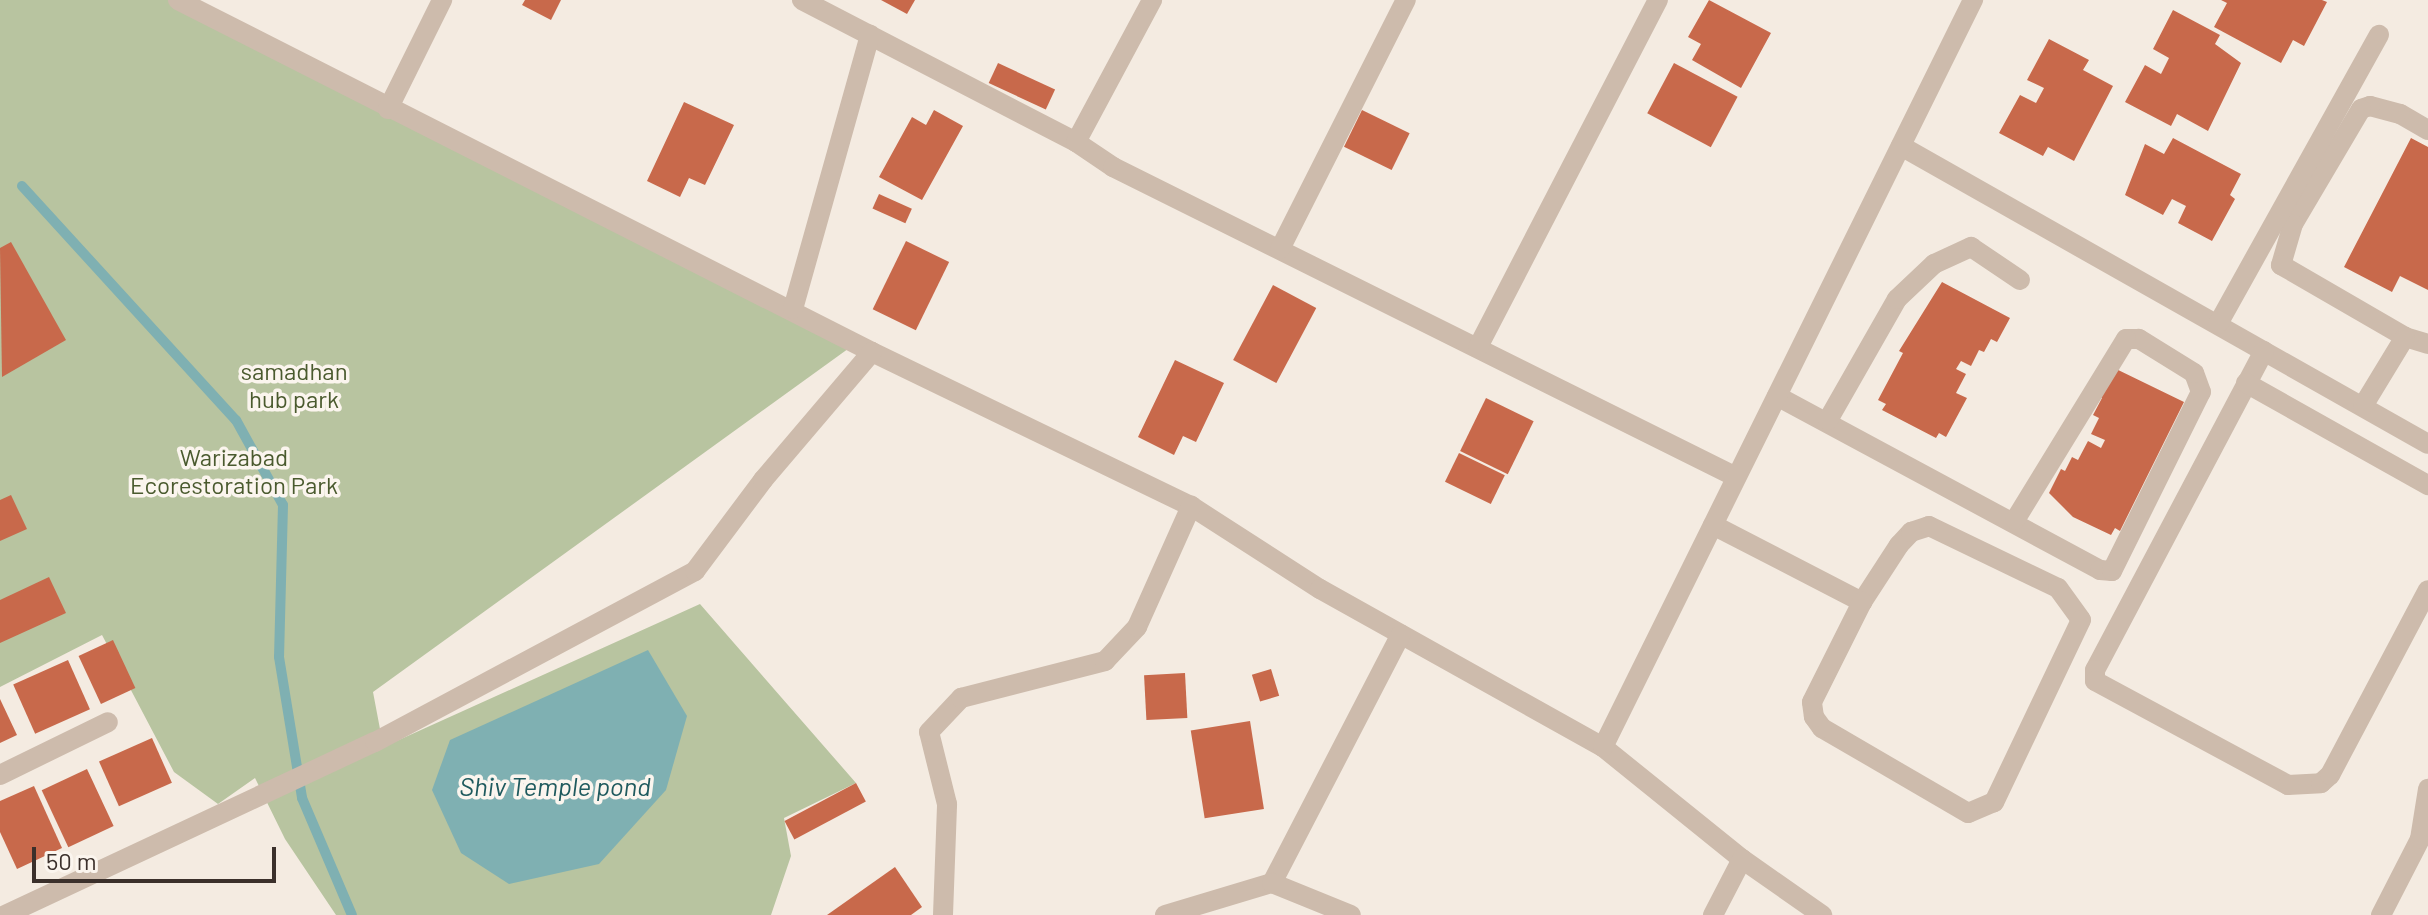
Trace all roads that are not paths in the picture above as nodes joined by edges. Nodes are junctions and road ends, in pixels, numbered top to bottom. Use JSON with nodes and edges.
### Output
{"nodes":[{"id":1,"x":442,"y":0,"type":"edge"},
{"id":2,"x":802,"y":0,"type":"edge"},
{"id":3,"x":1152,"y":0,"type":"edge"},
{"id":4,"x":1406,"y":0,"type":"edge"},
{"id":5,"x":1658,"y":0,"type":"edge"},
{"id":6,"x":1973,"y":0,"type":"edge"},
{"id":7,"x":185,"y":2,"type":"edge"},
{"id":8,"x":870,"y":35,"type":"junction"},
{"id":9,"x":2379,"y":35,"type":"dead end"},
{"id":10,"x":388,"y":109,"type":"junction"},
{"id":11,"x":2428,"y":130,"type":"edge"},
{"id":12,"x":1076,"y":142,"type":"junction"},
{"id":13,"x":1901,"y":146,"type":"junction"},
{"id":14,"x":1280,"y":249,"type":"junction"},
{"id":15,"x":2020,"y":280,"type":"dead end"},
{"id":16,"x":793,"y":309,"type":"junction"},
{"id":17,"x":2218,"y":324,"type":"junction"},
{"id":18,"x":2405,"y":337,"type":"junction"},
{"id":19,"x":2428,"y":344,"type":"edge"},
{"id":20,"x":1478,"y":347,"type":"junction"},
{"id":21,"x":2264,"y":351,"type":"junction"},
{"id":22,"x":872,"y":352,"type":"junction"},
{"id":23,"x":2246,"y":383,"type":"junction"},
{"id":24,"x":1777,"y":396,"type":"junction"},
{"id":25,"x":2363,"y":406,"type":"junction"},
{"id":26,"x":1828,"y":420,"type":"junction"},
{"id":27,"x":2428,"y":444,"type":"edge"},
{"id":28,"x":1736,"y":477,"type":"junction"},
{"id":29,"x":2428,"y":485,"type":"edge"},
{"id":30,"x":1191,"y":506,"type":"junction"},
{"id":31,"x":2015,"y":520,"type":"junction"},
{"id":32,"x":1713,"y":525,"type":"junction"},
{"id":33,"x":2428,"y":590,"type":"edge"},
{"id":34,"x":1862,"y":602,"type":"junction"},
{"id":35,"x":1401,"y":634,"type":"junction"},
{"id":36,"x":108,"y":722,"type":"dead end"},
{"id":37,"x":1603,"y":747,"type":"junction"},
{"id":38,"x":0,"y":775,"type":"edge"},
{"id":39,"x":2428,"y":789,"type":"edge"},
{"id":40,"x":1742,"y":859,"type":"junction"},
{"id":41,"x":1272,"y":883,"type":"junction"},
{"id":42,"x":5,"y":915,"type":"edge"},
{"id":43,"x":943,"y":915,"type":"edge"},
{"id":44,"x":1165,"y":915,"type":"edge"},
{"id":45,"x":1351,"y":915,"type":"edge"},
{"id":46,"x":1713,"y":915,"type":"edge"},
{"id":47,"x":1822,"y":915,"type":"edge"},
{"id":48,"x":2381,"y":915,"type":"edge"}],
"edges":[{"from":1,"to":10,"type":"street"},
{"from":2,"to":8,"type":"street"},
{"from":3,"to":12,"type":"street"},
{"from":4,"to":14,"type":"street"},
{"from":5,"to":20,"type":"street"},
{"from":6,"to":13,"type":"street"},
{"from":7,"to":10,"type":"street"},
{"from":8,"to":12,"type":"street"},
{"from":8,"to":16,"type":"street"},
{"from":9,"to":17,"type":"street"},
{"from":10,"to":16,"type":"street"},
{"from":11,"to":18,"type":"street"},
{"from":12,"to":14,"type":"street"},
{"from":13,"to":17,"type":"street"},
{"from":13,"to":24,"type":"street"},
{"from":14,"to":20,"type":"street"},
{"from":15,"to":26,"type":"street"},
{"from":16,"to":22,"type":"street"},
{"from":17,"to":21,"type":"street"},
{"from":18,"to":19,"type":"street"},
{"from":18,"to":25,"type":"street"},
{"from":20,"to":28,"type":"street"},
{"from":21,"to":23,"type":"street"},
{"from":21,"to":25,"type":"street"},
{"from":22,"to":30,"type":"street"},
{"from":22,"to":42,"type":"street"},
{"from":23,"to":29,"type":"street"},
{"from":23,"to":33,"type":"street"},
{"from":24,"to":26,"type":"street"},
{"from":24,"to":28,"type":"street"},
{"from":25,"to":27,"type":"street"},
{"from":26,"to":31,"type":"street"},
{"from":28,"to":32,"type":"street"},
{"from":30,"to":35,"type":"street"},
{"from":30,"to":43,"type":"street"},
{"from":31,"to":31,"type":"street"},
{"from":32,"to":34,"type":"street"},
{"from":32,"to":37,"type":"street"},
{"from":34,"to":34,"type":"street"},
{"from":35,"to":37,"type":"street"},
{"from":35,"to":41,"type":"street"},
{"from":36,"to":38,"type":"street"},
{"from":37,"to":40,"type":"street"},
{"from":39,"to":48,"type":"street"},
{"from":40,"to":46,"type":"street"},
{"from":40,"to":47,"type":"street"},
{"from":41,"to":44,"type":"street"},
{"from":41,"to":45,"type":"street"}]}
